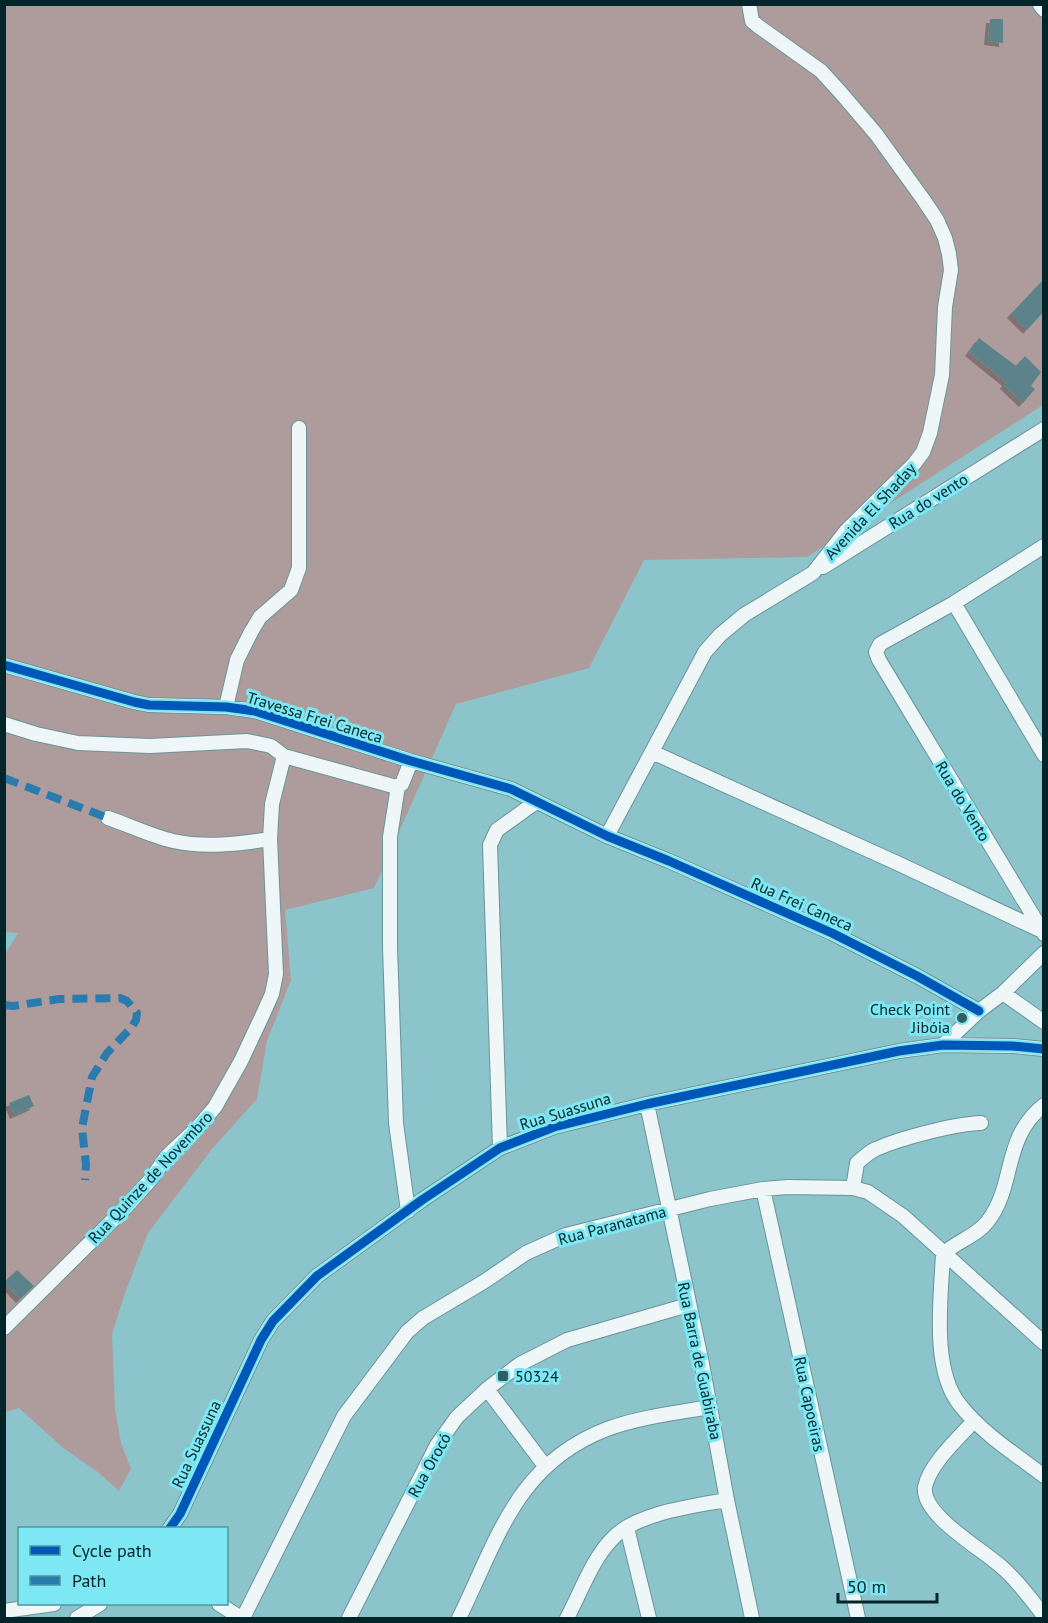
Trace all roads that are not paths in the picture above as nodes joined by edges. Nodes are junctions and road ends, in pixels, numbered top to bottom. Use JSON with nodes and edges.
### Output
{"nodes":[{"id":1,"x":749,"y":4,"type":"edge"},
{"id":2,"x":1040,"y":5,"type":"edge"},
{"id":3,"x":1044,"y":10,"type":"edge"},
{"id":4,"x":299,"y":428,"type":"dead end"},
{"id":5,"x":1044,"y":429,"type":"edge"},
{"id":6,"x":1042,"y":551,"type":"edge"},
{"id":7,"x":813,"y":573,"type":"junction"},
{"id":8,"x":954,"y":603,"type":"junction"},
{"id":9,"x":4,"y":665,"type":"edge"},
{"id":10,"x":226,"y":707,"type":"junction"},
{"id":11,"x":4,"y":724,"type":"edge"},
{"id":12,"x":652,"y":752,"type":"junction"},
{"id":13,"x":1044,"y":755,"type":"edge"},
{"id":14,"x":284,"y":756,"type":"junction"},
{"id":15,"x":411,"y":761,"type":"junction"},
{"id":16,"x":398,"y":786,"type":"junction"},
{"id":17,"x":536,"y":802,"type":"junction"},
{"id":18,"x":108,"y":818,"type":"dead end"},
{"id":19,"x":607,"y":837,"type":"junction"},
{"id":20,"x":270,"y":838,"type":"junction"},
{"id":21,"x":1042,"y":932,"type":"edge"},
{"id":22,"x":1044,"y":953,"type":"edge"},
{"id":23,"x":1004,"y":993,"type":"junction"},
{"id":24,"x":979,"y":1011,"type":"junction"},
{"id":25,"x":1044,"y":1022,"type":"edge"},
{"id":26,"x":943,"y":1045,"type":"junction"},
{"id":27,"x":1044,"y":1048,"type":"edge"},
{"id":28,"x":647,"y":1104,"type":"junction"},
{"id":29,"x":1044,"y":1106,"type":"edge"},
{"id":30,"x":981,"y":1123,"type":"dead end"},
{"id":31,"x":500,"y":1148,"type":"junction"},
{"id":32,"x":853,"y":1188,"type":"junction"},
{"id":33,"x":763,"y":1189,"type":"junction"},
{"id":34,"x":669,"y":1210,"type":"junction"},
{"id":35,"x":408,"y":1211,"type":"junction"},
{"id":36,"x":944,"y":1254,"type":"junction"},
{"id":37,"x":688,"y":1305,"type":"junction"},
{"id":38,"x":4,"y":1328,"type":"edge"},
{"id":39,"x":1044,"y":1343,"type":"edge"},
{"id":40,"x":487,"y":1389,"type":"junction"},
{"id":41,"x":710,"y":1407,"type":"junction"},
{"id":42,"x":974,"y":1421,"type":"junction"},
{"id":43,"x":545,"y":1466,"type":"junction"},
{"id":44,"x":1044,"y":1476,"type":"edge"},
{"id":45,"x":726,"y":1500,"type":"junction"},
{"id":46,"x":171,"y":1527,"type":"edge"},
{"id":47,"x":627,"y":1528,"type":"junction"},
{"id":48,"x":47,"y":1605,"type":"edge"},
{"id":49,"x":98,"y":1605,"type":"edge"},
{"id":50,"x":221,"y":1605,"type":"edge"},
{"id":51,"x":4,"y":1611,"type":"edge"},
{"id":52,"x":1044,"y":1616,"type":"edge"},
{"id":53,"x":77,"y":1618,"type":"edge"},
{"id":54,"x":242,"y":1618,"type":"edge"},
{"id":55,"x":349,"y":1618,"type":"edge"},
{"id":56,"x":459,"y":1618,"type":"edge"},
{"id":57,"x":567,"y":1618,"type":"edge"},
{"id":58,"x":649,"y":1618,"type":"edge"},
{"id":59,"x":752,"y":1618,"type":"edge"},
{"id":60,"x":858,"y":1618,"type":"edge"}],
"edges":[{"from":1,"to":7,"type":"street","name":"Avenida El Shaday"},
{"from":2,"to":3,"type":"street"},
{"from":4,"to":10,"type":"street"},
{"from":5,"to":7,"type":"street","name":"Rua do vento"},
{"from":6,"to":8,"type":"street"},
{"from":7,"to":12,"type":"street","name":"Avenida El Shaday"},
{"from":8,"to":13,"type":"street"},
{"from":8,"to":21,"type":"street","name":"Rua do Vento"},
{"from":9,"to":10,"type":"street","name":"Travessa Frei Caneca"},
{"from":10,"to":15,"type":"street","name":"Travessa Frei Caneca"},
{"from":11,"to":14,"type":"street"},
{"from":12,"to":19,"type":"street","name":"Avenida El Shaday"},
{"from":12,"to":21,"type":"street"},
{"from":14,"to":16,"type":"street"},
{"from":14,"to":20,"type":"street","name":"Rua Quinze de Novembro"},
{"from":15,"to":16,"type":"street"},
{"from":15,"to":17,"type":"street","name":"Travessa Frei Caneca"},
{"from":16,"to":35,"type":"street"},
{"from":17,"to":19,"type":"street","name":"Travessa Frei Caneca"},
{"from":17,"to":31,"type":"street","name":"Rua Suassuna"},
{"from":18,"to":20,"type":"street"},
{"from":19,"to":24,"type":"street","name":"Rua Frei Caneca"},
{"from":20,"to":38,"type":"street","name":"Rua Quinze de Novembro"},
{"from":22,"to":23,"type":"street"},
{"from":23,"to":24,"type":"street"},
{"from":23,"to":25,"type":"street"},
{"from":24,"to":26,"type":"street"},
{"from":26,"to":27,"type":"street","name":"Rua Suassuna"},
{"from":26,"to":28,"type":"street","name":"Rua Suassuna"},
{"from":28,"to":31,"type":"street","name":"Rua Suassuna"},
{"from":28,"to":34,"type":"street","name":"Rua Barra de Guabiraba"},
{"from":29,"to":36,"type":"street"},
{"from":30,"to":32,"type":"street"},
{"from":31,"to":35,"type":"street","name":"Rua Suassuna"},
{"from":32,"to":33,"type":"street","name":"Rua Paranatama"},
{"from":32,"to":36,"type":"street","name":"Rua Paranatama"},
{"from":33,"to":34,"type":"street","name":"Rua Paranatama"},
{"from":33,"to":60,"type":"street","name":"Rua Capoeiras"},
{"from":34,"to":37,"type":"street","name":"Rua Barra de Guabiraba"},
{"from":34,"to":54,"type":"street","name":"Rua Paranatama"},
{"from":35,"to":46,"type":"street","name":"Rua Suassuna"},
{"from":36,"to":39,"type":"street","name":"Rua Paranatama"},
{"from":36,"to":42,"type":"street"},
{"from":37,"to":40,"type":"street","name":"Rua Orocó"},
{"from":37,"to":41,"type":"street","name":"Rua Barra de Guabiraba"},
{"from":40,"to":43,"type":"street"},
{"from":40,"to":55,"type":"street","name":"Rua Orocó"},
{"from":41,"to":43,"type":"street"},
{"from":41,"to":45,"type":"street","name":"Rua Barra de Guabiraba"},
{"from":42,"to":44,"type":"street"},
{"from":42,"to":52,"type":"street"},
{"from":43,"to":56,"type":"street"},
{"from":45,"to":47,"type":"street"},
{"from":45,"to":59,"type":"street","name":"Rua Barra de Guabiraba"},
{"from":47,"to":57,"type":"street"},
{"from":47,"to":58,"type":"street"},
{"from":48,"to":51,"type":"street"},
{"from":49,"to":53,"type":"street"},
{"from":50,"to":54,"type":"street"}]}
